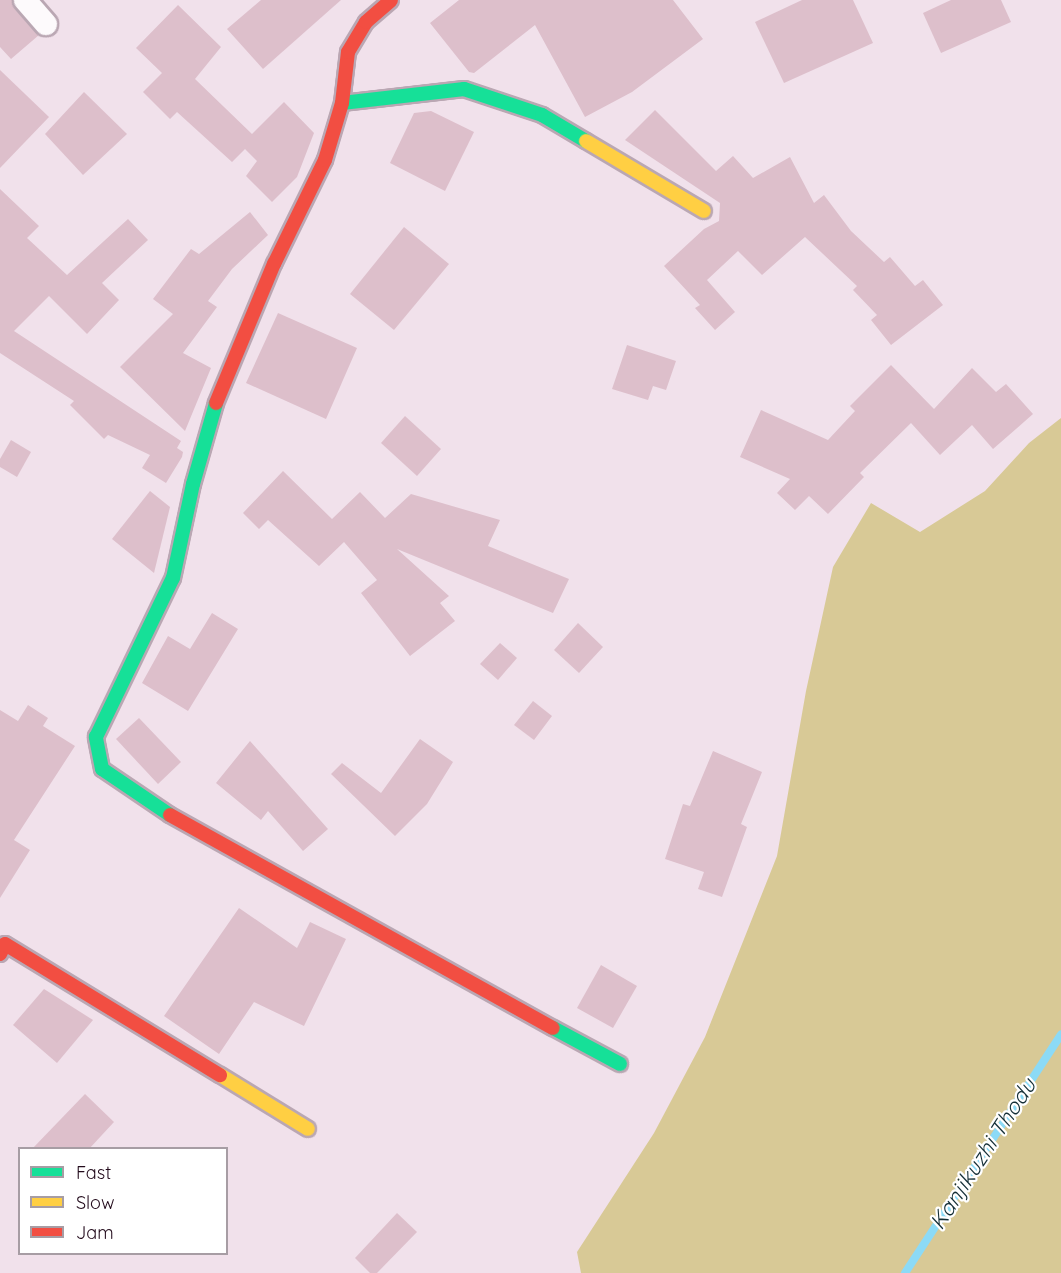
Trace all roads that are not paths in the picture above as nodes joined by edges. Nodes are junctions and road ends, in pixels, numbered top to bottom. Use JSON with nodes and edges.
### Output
{"nodes":[{"id":1,"x":25,"y":0,"type":"edge"},
{"id":2,"x":391,"y":0,"type":"edge"},
{"id":3,"x":46,"y":24,"type":"dead end"},
{"id":4,"x":342,"y":103,"type":"junction"},
{"id":5,"x":704,"y":210,"type":"dead end"},
{"id":6,"x":0,"y":954,"type":"edge"},
{"id":7,"x":620,"y":1064,"type":"dead end"},
{"id":8,"x":308,"y":1129,"type":"dead end"}],
"edges":[{"from":1,"to":3,"type":"street"},
{"from":2,"to":4,"type":"street"},
{"from":4,"to":5,"type":"street"},
{"from":4,"to":7,"type":"street"},
{"from":6,"to":8,"type":"street"}]}
